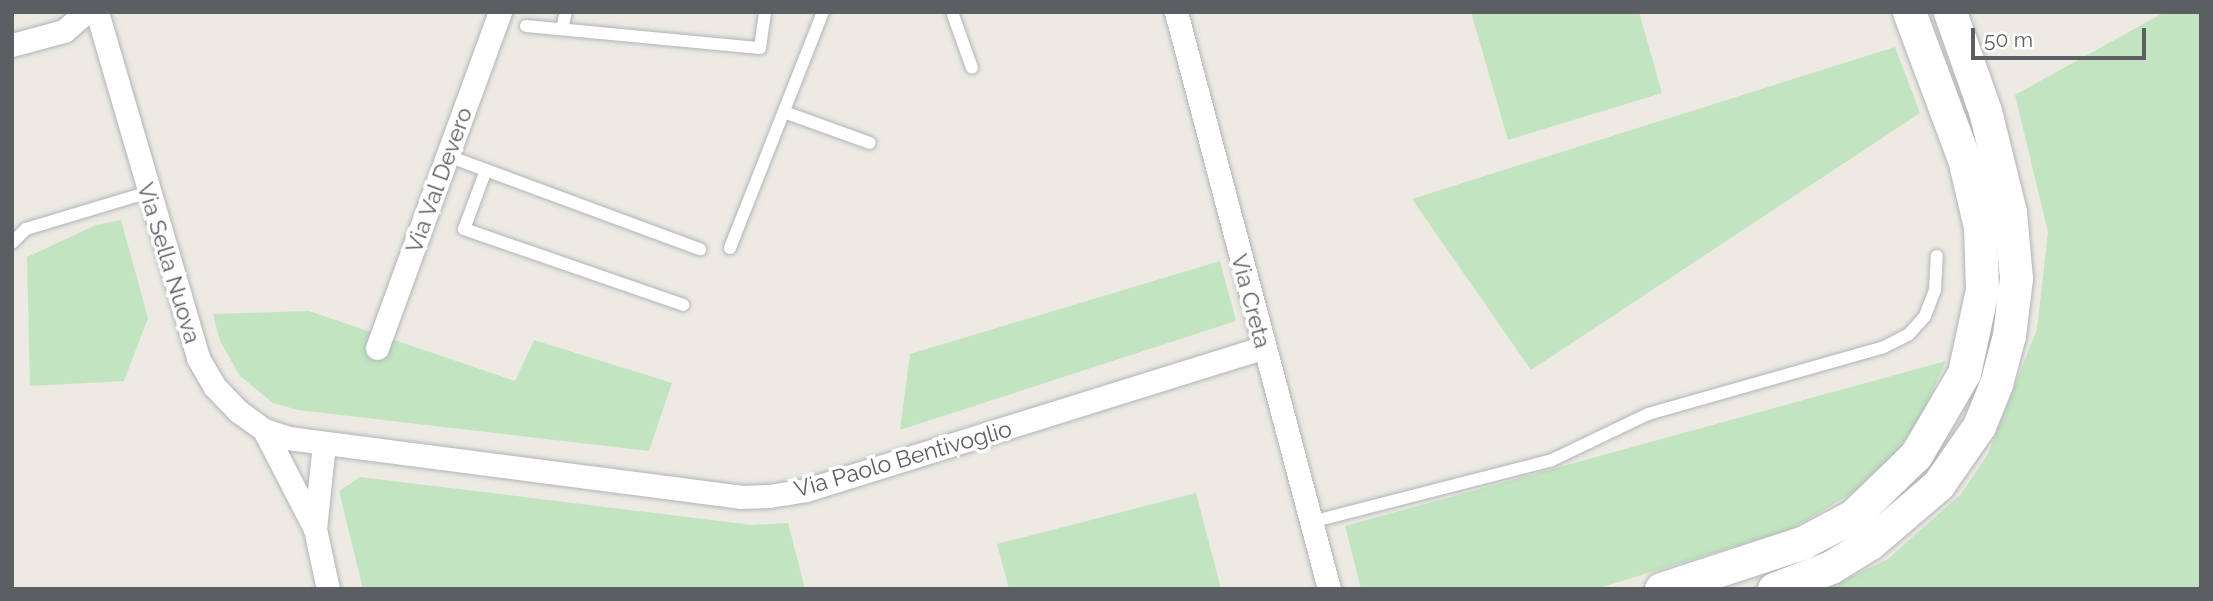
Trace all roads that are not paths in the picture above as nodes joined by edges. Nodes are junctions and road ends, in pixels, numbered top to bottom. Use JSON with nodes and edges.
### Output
{"nodes":[{"id":1,"x":86,"y":12,"type":"edge"},
{"id":2,"x":97,"y":12,"type":"edge"},
{"id":3,"x":500,"y":12,"type":"edge"},
{"id":4,"x":566,"y":12,"type":"edge"},
{"id":5,"x":765,"y":12,"type":"edge"},
{"id":6,"x":823,"y":12,"type":"edge"},
{"id":7,"x":952,"y":12,"type":"edge"},
{"id":8,"x":1176,"y":12,"type":"edge"},
{"id":9,"x":1909,"y":12,"type":"edge"},
{"id":10,"x":1950,"y":12,"type":"edge"},
{"id":11,"x":526,"y":26,"type":"dead end"},
{"id":12,"x":562,"y":30,"type":"junction"},
{"id":13,"x":12,"y":45,"type":"edge"},
{"id":14,"x":972,"y":68,"type":"dead end"},
{"id":15,"x":784,"y":112,"type":"junction"},
{"id":16,"x":870,"y":143,"type":"dead end"},
{"id":17,"x":448,"y":156,"type":"junction"},
{"id":18,"x":486,"y":170,"type":"junction"},
{"id":19,"x":146,"y":193,"type":"junction"},
{"id":20,"x":12,"y":243,"type":"edge"},
{"id":21,"x":700,"y":248,"type":"dead end"},
{"id":22,"x":730,"y":248,"type":"dead end"},
{"id":23,"x":1937,"y":256,"type":"dead end"},
{"id":24,"x":683,"y":305,"type":"dead end"},
{"id":25,"x":1264,"y":347,"type":"junction"},
{"id":26,"x":377,"y":348,"type":"dead end"},
{"id":27,"x":264,"y":430,"type":"junction"},
{"id":28,"x":324,"y":444,"type":"junction"},
{"id":29,"x":1311,"y":522,"type":"junction"},
{"id":30,"x":315,"y":529,"type":"junction"},
{"id":31,"x":328,"y":589,"type":"edge"},
{"id":32,"x":1329,"y":589,"type":"edge"},
{"id":33,"x":1661,"y":589,"type":"edge"},
{"id":34,"x":1774,"y":589,"type":"edge"}],
"edges":[{"from":1,"to":13,"type":"street"},
{"from":2,"to":19,"type":"street","name":"Via Sella Nuova"},
{"from":3,"to":17,"type":"street","name":"Via Val Devero"},
{"from":4,"to":12,"type":"lane"},
{"from":5,"to":12,"type":"lane"},
{"from":6,"to":15,"type":"lane"},
{"from":7,"to":14,"type":"lane"},
{"from":8,"to":25,"type":"street","name":"Via Creta"},
{"from":9,"to":33,"type":"main road"},
{"from":10,"to":34,"type":"main road"},
{"from":11,"to":12,"type":"lane"},
{"from":15,"to":16,"type":"lane"},
{"from":15,"to":22,"type":"lane"},
{"from":17,"to":18,"type":"lane"},
{"from":17,"to":26,"type":"street","name":"Via Val Devero"},
{"from":18,"to":21,"type":"lane"},
{"from":18,"to":24,"type":"lane"},
{"from":19,"to":20,"type":"lane"},
{"from":19,"to":27,"type":"street","name":"Via Sella Nuova"},
{"from":23,"to":29,"type":"lane"},
{"from":25,"to":28,"type":"street","name":"Via Paolo Bentivoglio"},
{"from":25,"to":29,"type":"street","name":"Via Creta"},
{"from":27,"to":28,"type":"street","name":"Via Sella Nuova"},
{"from":27,"to":30,"type":"street"},
{"from":28,"to":30,"type":"street"},
{"from":29,"to":32,"type":"street","name":"Via Creta"},
{"from":30,"to":31,"type":"street"}]}
